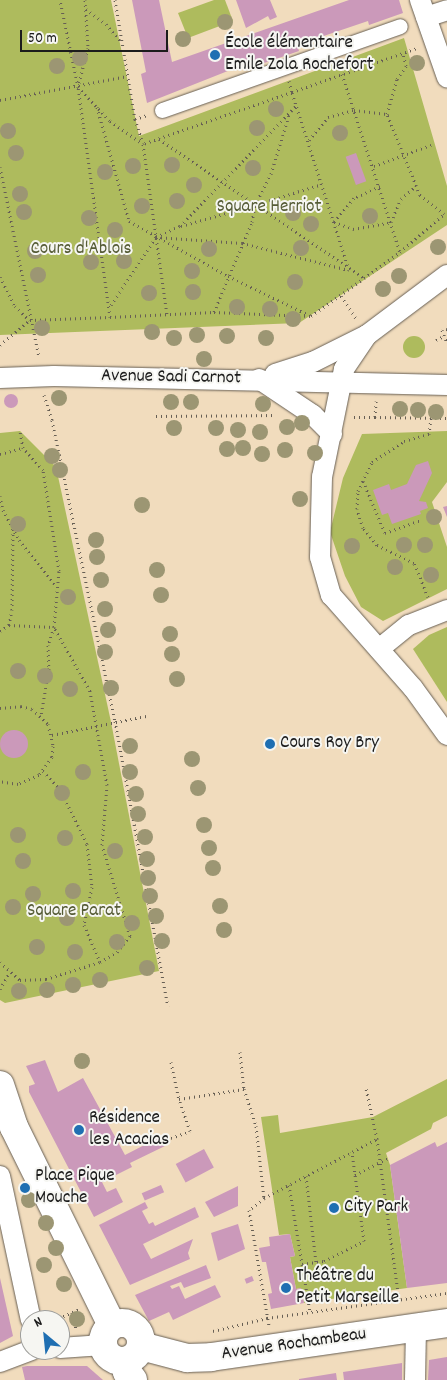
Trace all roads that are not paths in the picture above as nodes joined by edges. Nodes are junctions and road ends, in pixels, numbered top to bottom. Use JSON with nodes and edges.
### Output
{"nodes":[{"id":1,"x":423,"y":9,"type":"edge"},
{"id":2,"x":447,"y":10,"type":"edge"},
{"id":3,"x":400,"y":26,"type":"dead end"},
{"id":4,"x":447,"y":77,"type":"edge"},
{"id":5,"x":162,"y":110,"type":"dead end"},
{"id":6,"x":447,"y":275,"type":"edge"},
{"id":7,"x":367,"y":335,"type":"junction"},
{"id":8,"x":0,"y":378,"type":"edge"},
{"id":9,"x":259,"y":379,"type":"junction"},
{"id":10,"x":342,"y":381,"type":"junction"},
{"id":11,"x":447,"y":385,"type":"edge"},
{"id":12,"x":332,"y":434,"type":"junction"},
{"id":13,"x":441,"y":612,"type":"edge"},
{"id":14,"x":379,"y":650,"type":"junction"},
{"id":15,"x":447,"y":735,"type":"edge"},
{"id":16,"x":3,"y":1100,"type":"edge"},
{"id":17,"x":0,"y":1176,"type":"edge"},
{"id":18,"x":29,"y":1310,"type":"edge"},
{"id":19,"x":447,"y":1323,"type":"edge"},
{"id":20,"x":416,"y":1328,"type":"junction"},
{"id":21,"x":114,"y":1331,"type":"junction"},
{"id":22,"x":70,"y":1345,"type":"edge"},
{"id":23,"x":20,"y":1354,"type":"edge"},
{"id":24,"x":0,"y":1362,"type":"edge"},
{"id":25,"x":133,"y":1363,"type":"edge"},
{"id":26,"x":415,"y":1380,"type":"edge"}],
"edges":[{"from":1,"to":2,"type":"street"},
{"from":1,"to":4,"type":"street"},
{"from":3,"to":5,"type":"street"},
{"from":6,"to":7,"type":"street"},
{"from":7,"to":9,"type":"street"},
{"from":7,"to":10,"type":"street"},
{"from":8,"to":9,"type":"street","name":"Avenue Sadi Carnot"},
{"from":9,"to":10,"type":"street","name":"Avenue Sadi Carnot"},
{"from":9,"to":12,"type":"street"},
{"from":10,"to":11,"type":"street","name":"Avenue Sadi Carnot"},
{"from":10,"to":12,"type":"street"},
{"from":12,"to":14,"type":"street"},
{"from":13,"to":14,"type":"street"},
{"from":14,"to":15,"type":"street"},
{"from":16,"to":21,"type":"main road"},
{"from":17,"to":18,"type":"street"},
{"from":19,"to":20,"type":"main road","name":"Avenue Rochambeau"},
{"from":20,"to":25,"type":"main road","name":"Avenue Rochambeau"},
{"from":20,"to":26,"type":"street"},
{"from":21,"to":22,"type":"street"},
{"from":21,"to":25,"type":"main road","name":"Avenue Rochambeau"},
{"from":21,"to":25,"type":"main road"},
{"from":23,"to":24,"type":"street"}]}
